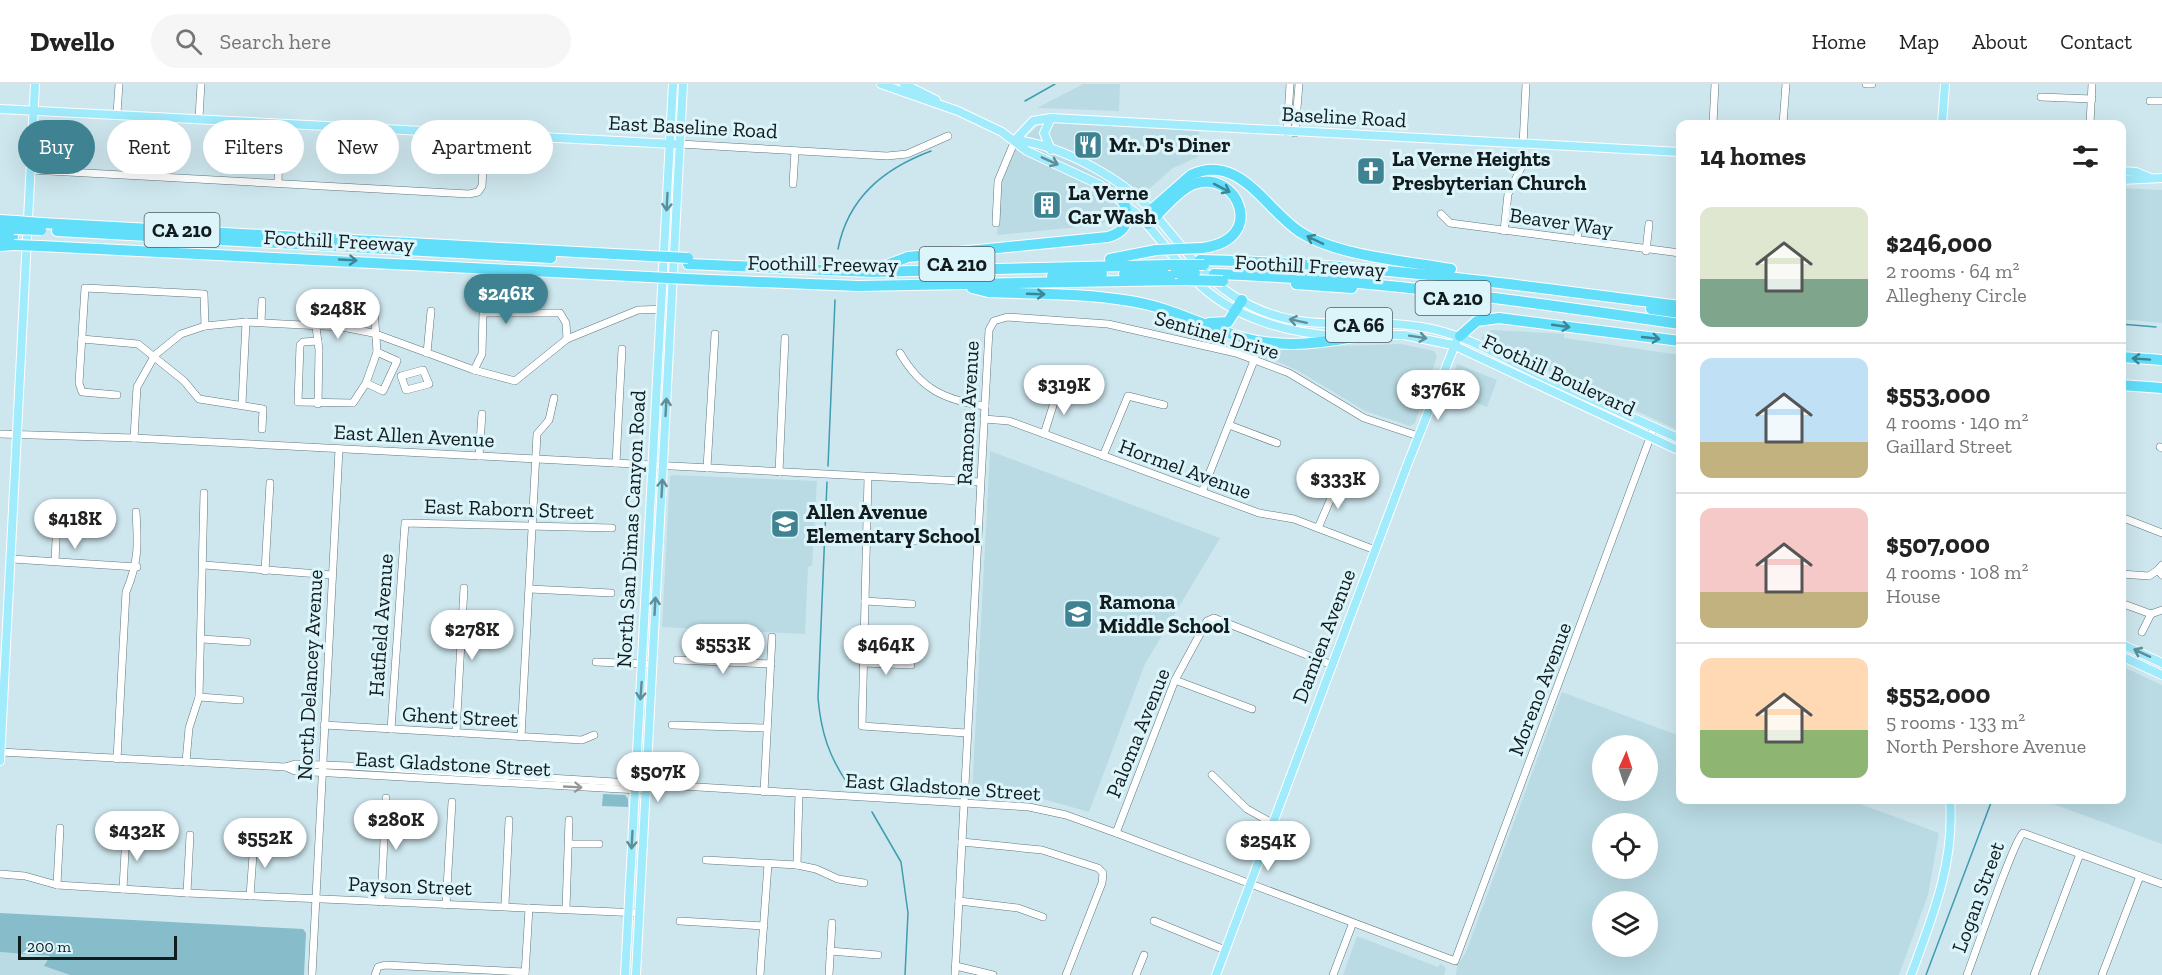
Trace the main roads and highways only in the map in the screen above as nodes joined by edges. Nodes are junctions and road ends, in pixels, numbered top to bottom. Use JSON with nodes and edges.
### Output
{"nodes":[{"id":1,"x":35,"y":84,"type":"edge"},
{"id":2,"x":673,"y":84,"type":"edge"},
{"id":3,"x":683,"y":84,"type":"edge"},
{"id":4,"x":881,"y":84,"type":"edge"},
{"id":5,"x":904,"y":84,"type":"edge"},
{"id":6,"x":1945,"y":84,"type":"edge"},
{"id":7,"x":944,"y":105,"type":"junction"},
{"id":8,"x":0,"y":109,"type":"edge"},
{"id":9,"x":34,"y":110,"type":"junction"},
{"id":10,"x":1051,"y":118,"type":"junction"},
{"id":11,"x":1942,"y":120,"type":"edge"},
{"id":12,"x":1015,"y":140,"type":"junction"},
{"id":13,"x":675,"y":144,"type":"junction"},
{"id":14,"x":1052,"y":150,"type":"junction"},
{"id":15,"x":1676,"y":152,"type":"edge"},
{"id":16,"x":2126,"y":171,"type":"edge"},
{"id":17,"x":2149,"y":177,"type":"junction"},
{"id":18,"x":2162,"y":178,"type":"edge"},
{"id":19,"x":2126,"y":180,"type":"edge"},
{"id":20,"x":1123,"y":201,"type":"junction"},
{"id":21,"x":1149,"y":217,"type":"junction"},
{"id":22,"x":1,"y":222,"type":"edge"},
{"id":23,"x":15,"y":233,"type":"junction"},
{"id":24,"x":40,"y":234,"type":"junction"},
{"id":25,"x":0,"y":237,"type":"edge"},
{"id":26,"x":0,"y":245,"type":"edge"},
{"id":27,"x":1110,"y":259,"type":"junction"},
{"id":28,"x":1202,"y":262,"type":"junction"},
{"id":29,"x":884,"y":266,"type":"junction"},
{"id":30,"x":650,"y":267,"type":"junction"},
{"id":31,"x":688,"y":269,"type":"junction"},
{"id":32,"x":1172,"y":270,"type":"junction"},
{"id":33,"x":811,"y":274,"type":"junction"},
{"id":34,"x":1219,"y":277,"type":"junction"},
{"id":35,"x":1473,"y":278,"type":"junction"},
{"id":36,"x":957,"y":284,"type":"junction"},
{"id":37,"x":1240,"y":305,"type":"junction"},
{"id":38,"x":1676,"y":305,"type":"edge"},
{"id":39,"x":1676,"y":312,"type":"edge"},
{"id":40,"x":1203,"y":322,"type":"junction"},
{"id":41,"x":1676,"y":323,"type":"edge"},
{"id":42,"x":1676,"y":330,"type":"edge"},
{"id":43,"x":1367,"y":334,"type":"junction"},
{"id":44,"x":1676,"y":340,"type":"edge"},
{"id":45,"x":1456,"y":341,"type":"junction"},
{"id":46,"x":2126,"y":357,"type":"edge"},
{"id":47,"x":2162,"y":360,"type":"edge"},
{"id":48,"x":2126,"y":382,"type":"edge"},
{"id":49,"x":2126,"y":385,"type":"edge"},
{"id":50,"x":2133,"y":386,"type":"junction"},
{"id":51,"x":2162,"y":388,"type":"edge"},
{"id":52,"x":1676,"y":437,"type":"edge"},
{"id":53,"x":1676,"y":448,"type":"edge"},
{"id":54,"x":2126,"y":646,"type":"edge"},
{"id":55,"x":2126,"y":658,"type":"edge"},
{"id":56,"x":2162,"y":663,"type":"edge"},
{"id":57,"x":647,"y":664,"type":"junction"},
{"id":58,"x":2162,"y":675,"type":"edge"},
{"id":59,"x":0,"y":752,"type":"edge"},
{"id":60,"x":0,"y":761,"type":"edge"},
{"id":61,"x":1950,"y":804,"type":"edge"},
{"id":62,"x":625,"y":975,"type":"edge"},
{"id":63,"x":636,"y":975,"type":"edge"},
{"id":64,"x":1216,"y":975,"type":"edge"},
{"id":65,"x":1911,"y":975,"type":"edge"}],
"edges":[{"from":1,"to":9,"type":"main road"},
{"from":2,"to":13,"type":"main road","name":"North San Dimas Canyon Road"},
{"from":3,"to":13,"type":"main road","name":"North San Dimas Canyon Road"},
{"from":4,"to":7,"type":"main road"},
{"from":5,"to":7,"type":"main road"},
{"from":6,"to":11,"type":"main road"},
{"from":7,"to":12,"type":"main road"},
{"from":8,"to":9,"type":"main road","name":"East Baseline Road"},
{"from":9,"to":13,"type":"main road","name":"East Baseline Road"},
{"from":9,"to":59,"type":"main road"},
{"from":10,"to":12,"type":"main road","name":"Baseline Road"},
{"from":10,"to":14,"type":"main road"},
{"from":10,"to":15,"type":"main road","name":"Baseline Road"},
{"from":12,"to":14,"type":"main road","name":"Foothill Boulevard"},
{"from":12,"to":20,"type":"main road","name":"Foothill Boulevard","one_way":true},
{"from":57,"to":13,"type":"main road","name":"North San Dimas Canyon Road","one_way":true},
{"from":13,"to":57,"type":"main road","name":"North San Dimas Canyon Road","one_way":true},
{"from":14,"to":21,"type":"main road","name":"Foothill Boulevard"},
{"from":16,"to":17,"type":"main road"},
{"from":17,"to":18,"type":"main road"},
{"from":17,"to":19,"type":"main road"},
{"from":20,"to":21,"type":"main road","name":"Foothill Boulevard"},
{"from":20,"to":29,"type":"highway"},
{"from":21,"to":27,"type":"highway","one_way":true,"bridge":true},
{"from":35,"to":21,"type":"highway","one_way":true},
{"from":21,"to":37,"type":"main road","name":"Foothill Boulevard","number":"CA 66"},
{"from":22,"to":23,"type":"highway","name":"Foothill Freeway","number":"CA 210"},
{"from":23,"to":24,"type":"highway","name":"Foothill Freeway","number":"CA 210","bridge":true},
{"from":23,"to":24,"type":"highway","name":"Foothill Freeway","number":"CA 210","bridge":true},
{"from":23,"to":25,"type":"highway"},
{"from":23,"to":26,"type":"highway","name":"Foothill Freeway","number":"CA 210"},
{"from":24,"to":30,"type":"highway","name":"Foothill Freeway","number":"CA 210"},
{"from":24,"to":30,"type":"highway","name":"Foothill Freeway","number":"CA 210","one_way":true},
{"from":27,"to":29,"type":"highway","name":"Foothill Freeway","number":"CA 210"},
{"from":27,"to":32,"type":"highway","name":"Foothill Freeway","number":"CA 210"},
{"from":28,"to":32,"type":"highway","name":"Foothill Freeway","number":"CA 210","bridge":true},
{"from":28,"to":35,"type":"highway","name":"Foothill Freeway","number":"CA 210"},
{"from":28,"to":39,"type":"highway"},
{"from":29,"to":33,"type":"highway","name":"Foothill Freeway","number":"CA 210"},
{"from":30,"to":31,"type":"highway","name":"Foothill Freeway","number":"CA 210","bridge":true},
{"from":30,"to":31,"type":"highway","name":"Foothill Freeway","number":"CA 210","bridge":true},
{"from":31,"to":33,"type":"highway","name":"Foothill Freeway","number":"CA 210"},
{"from":31,"to":33,"type":"highway","name":"Foothill Freeway","number":"CA 210"},
{"from":32,"to":33,"type":"highway"},
{"from":32,"to":34,"type":"highway","name":"Foothill Freeway","number":"CA 210","bridge":true},
{"from":32,"to":36,"type":"highway","name":"Foothill Freeway","number":"CA 210"},
{"from":33,"to":36,"type":"highway","name":"Foothill Freeway","number":"CA 210"},
{"from":34,"to":41,"type":"highway"},
{"from":34,"to":42,"type":"highway","name":"Foothill Freeway","number":"CA 210"},
{"from":35,"to":38,"type":"highway","name":"Foothill Freeway","number":"CA 210"},
{"from":36,"to":40,"type":"highway","one_way":true},
{"from":37,"to":40,"type":"highway"},
{"from":37,"to":43,"type":"main road","name":"Foothill Boulevard","number":"CA 66"},
{"from":45,"to":37,"type":"main road","name":"Foothill Boulevard","number":"CA 66","one_way":true},
{"from":40,"to":43,"type":"highway"},
{"from":43,"to":45,"type":"main road","name":"Foothill Boulevard","number":"CA 66","one_way":true},
{"from":45,"to":44,"type":"highway","one_way":true},
{"from":45,"to":52,"type":"main road","name":"Foothill Boulevard","number":"CA 66"},
{"from":45,"to":53,"type":"main road","name":"Foothill Boulevard","number":"CA 66"},
{"from":45,"to":64,"type":"main road","name":"Damien Avenue"},
{"from":47,"to":46,"type":"highway","one_way":true},
{"from":48,"to":50,"type":"highway"},
{"from":49,"to":50,"type":"highway"},
{"from":50,"to":51,"type":"highway"},
{"from":56,"to":54,"type":"main road","one_way":true},
{"from":55,"to":58,"type":"main road"},
{"from":57,"to":62,"type":"main road","name":"North San Dimas Canyon Road","one_way":true},
{"from":57,"to":63,"type":"main road","name":"North San Dimas Canyon Road"},
{"from":59,"to":60,"type":"main road"},
{"from":61,"to":65,"type":"main road"}]}
